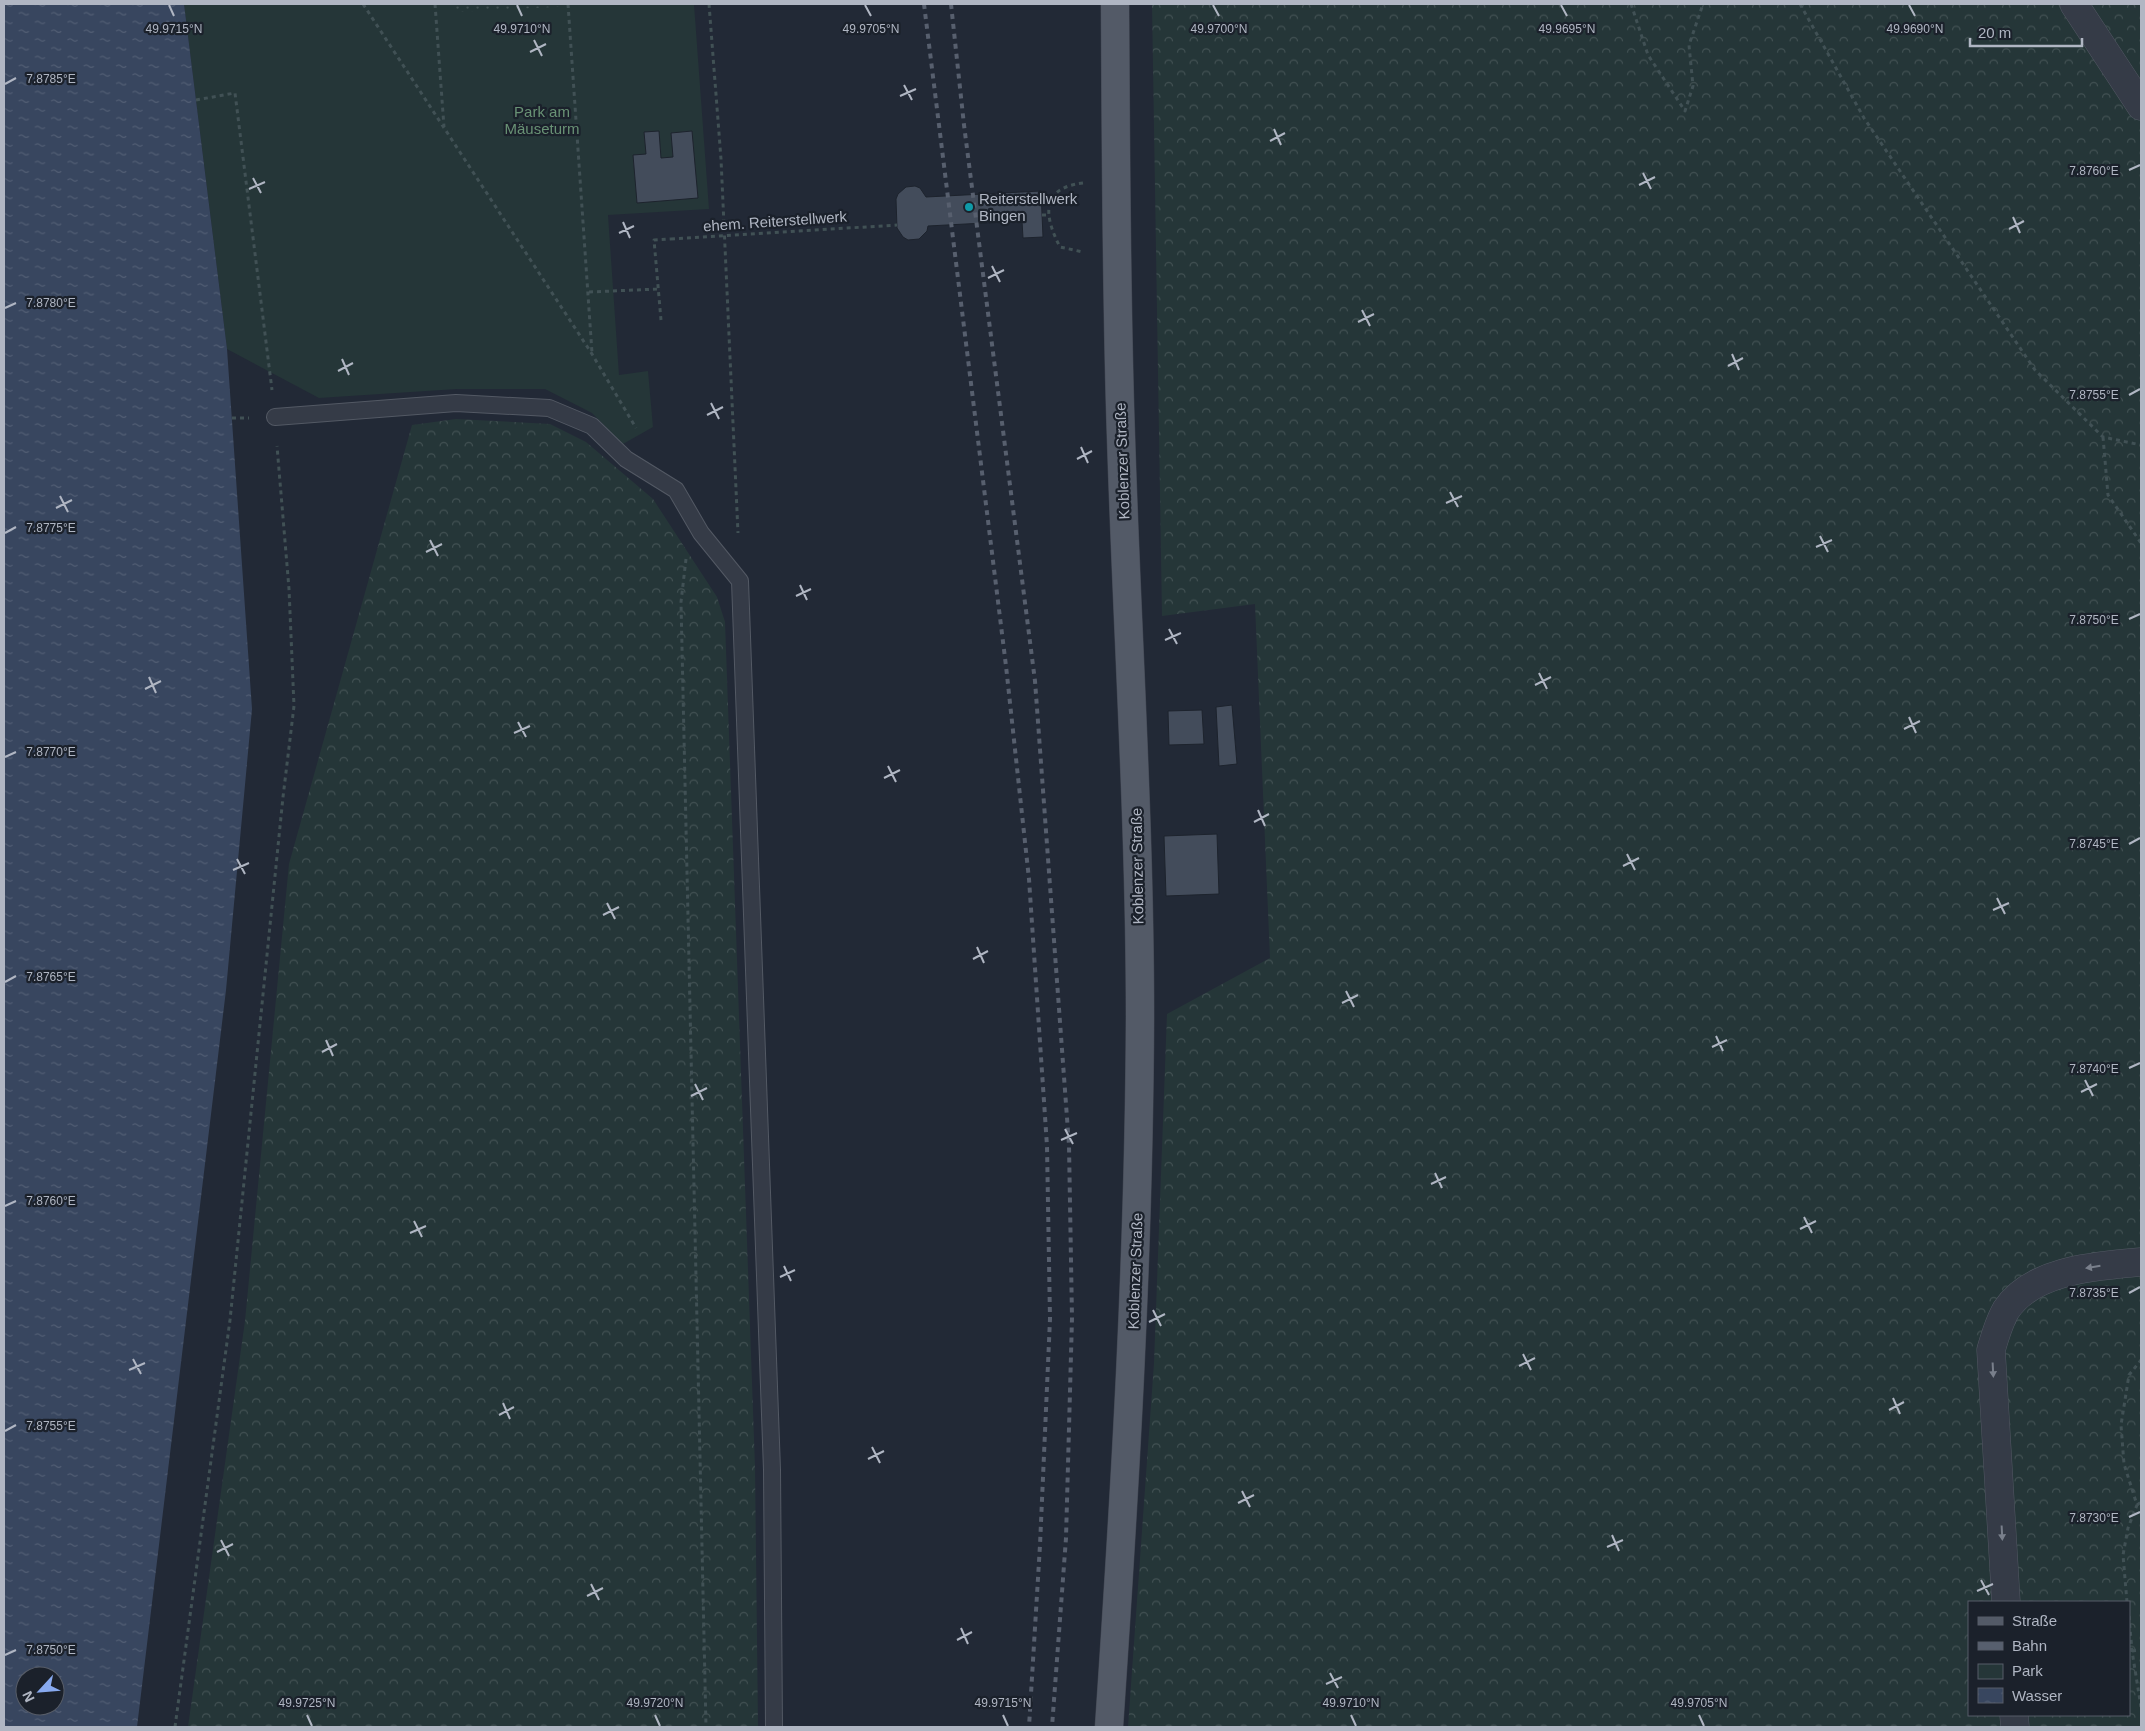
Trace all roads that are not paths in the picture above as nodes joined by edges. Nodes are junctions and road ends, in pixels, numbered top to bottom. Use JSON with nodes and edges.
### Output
{"nodes":[{"id":1,"x":1115,"y":4,"type":"edge"},
{"id":2,"x":2074,"y":4,"type":"edge"},
{"id":3,"x":2141,"y":106,"type":"edge"},
{"id":4,"x":275,"y":417,"type":"road end"},
{"id":5,"x":2141,"y":1262,"type":"edge"},
{"id":6,"x":2006,"y":1601,"type":"edge"},
{"id":7,"x":774,"y":1727,"type":"edge"},
{"id":8,"x":1109,"y":1727,"type":"edge"}],
"edges":[{"from":1,"to":8,"type":"main road","name":"Koblenzer Straße"},
{"from":2,"to":3,"type":"street"},
{"from":4,"to":7,"type":"lane"},
{"from":5,"to":6,"type":"street","one_way":true}]}
